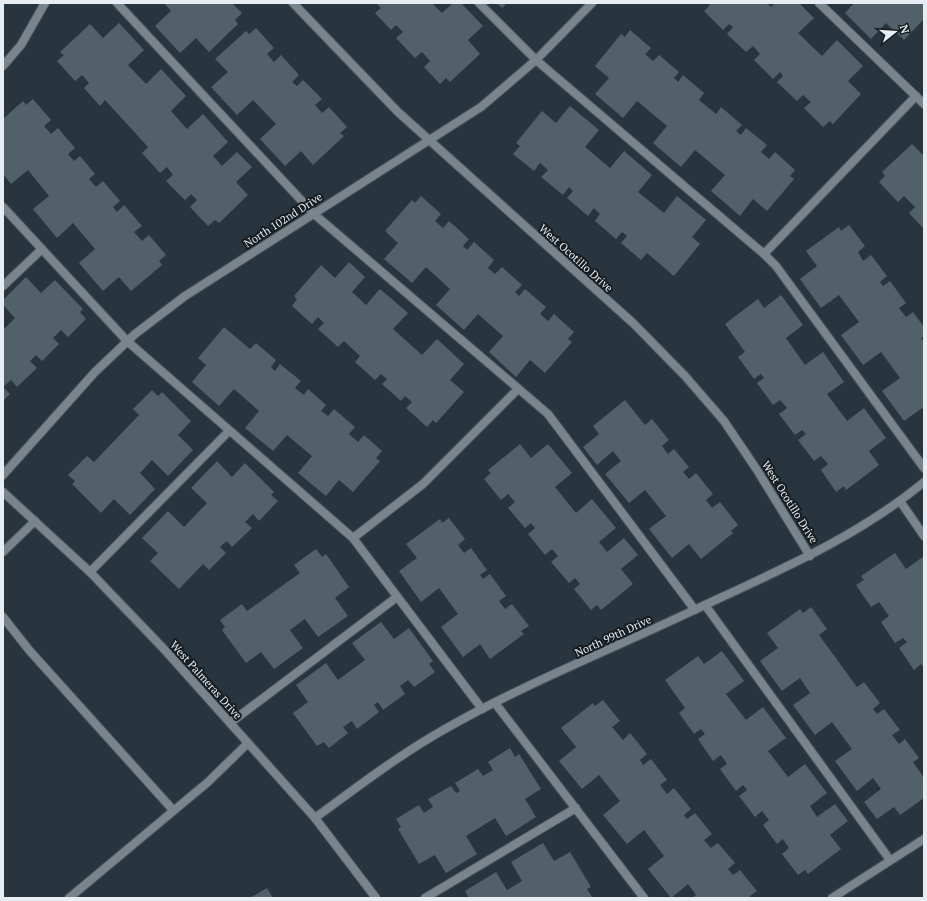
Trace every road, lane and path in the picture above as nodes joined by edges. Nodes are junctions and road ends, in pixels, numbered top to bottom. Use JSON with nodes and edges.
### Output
{"nodes":[{"id":1,"x":45,"y":3,"type":"edge"},
{"id":2,"x":117,"y":3,"type":"edge"},
{"id":3,"x":293,"y":3,"type":"edge"},
{"id":4,"x":479,"y":3,"type":"edge"},
{"id":5,"x":592,"y":3,"type":"edge"},
{"id":6,"x":819,"y":3,"type":"edge"},
{"id":7,"x":536,"y":60,"type":"junction"},
{"id":8,"x":3,"y":66,"type":"edge"},
{"id":9,"x":916,"y":96,"type":"junction"},
{"id":10,"x":924,"y":104,"type":"edge"},
{"id":11,"x":429,"y":140,"type":"junction"},
{"id":12,"x":3,"y":207,"type":"edge"},
{"id":13,"x":314,"y":214,"type":"junction"},
{"id":14,"x":42,"y":249,"type":"junction"},
{"id":15,"x":764,"y":254,"type":"junction"},
{"id":16,"x":3,"y":286,"type":"edge"},
{"id":17,"x":127,"y":341,"type":"junction"},
{"id":18,"x":518,"y":389,"type":"junction"},
{"id":19,"x":229,"y":431,"type":"junction"},
{"id":20,"x":924,"y":468,"type":"edge"},
{"id":21,"x":3,"y":475,"type":"edge"},
{"id":22,"x":924,"y":482,"type":"edge"},
{"id":23,"x":3,"y":492,"type":"edge"},
{"id":24,"x":900,"y":501,"type":"junction"},
{"id":25,"x":35,"y":521,"type":"junction"},
{"id":26,"x":924,"y":536,"type":"edge"},
{"id":27,"x":353,"y":538,"type":"junction"},
{"id":28,"x":3,"y":552,"type":"edge"},
{"id":29,"x":810,"y":556,"type":"junction"},
{"id":30,"x":90,"y":572,"type":"junction"},
{"id":31,"x":397,"y":597,"type":"junction"},
{"id":32,"x":705,"y":605,"type":"junction"},
{"id":33,"x":695,"y":610,"type":"junction"},
{"id":34,"x":3,"y":617,"type":"edge"},
{"id":35,"x":495,"y":703,"type":"junction"},
{"id":36,"x":482,"y":709,"type":"junction"},
{"id":37,"x":230,"y":723,"type":"junction"},
{"id":38,"x":248,"y":743,"type":"junction"},
{"id":39,"x":576,"y":808,"type":"junction"},
{"id":40,"x":173,"y":810,"type":"junction"},
{"id":41,"x":315,"y":818,"type":"junction"},
{"id":42,"x":924,"y":839,"type":"edge"},
{"id":43,"x":890,"y":860,"type":"junction"},
{"id":44,"x":69,"y":898,"type":"edge"},
{"id":45,"x":376,"y":898,"type":"edge"},
{"id":46,"x":425,"y":898,"type":"edge"},
{"id":47,"x":644,"y":898,"type":"edge"},
{"id":48,"x":832,"y":898,"type":"edge"}],
"edges":[{"from":1,"to":8,"type":"street"},
{"from":2,"to":13,"type":"street"},
{"from":3,"to":11,"type":"street","name":"West Ocotillo Drive"},
{"from":4,"to":7,"type":"street"},
{"from":5,"to":7,"type":"street","name":"North 102nd Drive"},
{"from":6,"to":9,"type":"street"},
{"from":7,"to":11,"type":"street","name":"North 102nd Drive"},
{"from":7,"to":15,"type":"street"},
{"from":9,"to":10,"type":"street"},
{"from":9,"to":15,"type":"street"},
{"from":11,"to":13,"type":"street","name":"North 102nd Drive"},
{"from":11,"to":29,"type":"street","name":"West Ocotillo Drive"},
{"from":12,"to":14,"type":"street"},
{"from":13,"to":17,"type":"street","name":"North 102nd Drive"},
{"from":13,"to":18,"type":"street"},
{"from":14,"to":16,"type":"street"},
{"from":14,"to":17,"type":"street"},
{"from":15,"to":20,"type":"street"},
{"from":17,"to":19,"type":"street"},
{"from":17,"to":21,"type":"street","name":"North 102nd Drive"},
{"from":18,"to":27,"type":"street"},
{"from":18,"to":33,"type":"street"},
{"from":19,"to":27,"type":"street"},
{"from":19,"to":30,"type":"street"},
{"from":22,"to":24,"type":"street","name":"North 99th Drive"},
{"from":23,"to":25,"type":"street","name":"West Palmeras Drive"},
{"from":24,"to":26,"type":"street"},
{"from":24,"to":29,"type":"street","name":"North 99th Drive"},
{"from":25,"to":28,"type":"street"},
{"from":25,"to":30,"type":"street","name":"West Palmeras Drive"},
{"from":27,"to":31,"type":"street"},
{"from":29,"to":32,"type":"street","name":"North 99th Drive"},
{"from":30,"to":37,"type":"street","name":"West Palmeras Drive"},
{"from":31,"to":36,"type":"street"},
{"from":31,"to":37,"type":"street"},
{"from":32,"to":33,"type":"street","name":"North 99th Drive"},
{"from":32,"to":43,"type":"street"},
{"from":33,"to":35,"type":"street","name":"North 99th Drive"},
{"from":34,"to":40,"type":"street"},
{"from":35,"to":36,"type":"street","name":"North 99th Drive"},
{"from":35,"to":39,"type":"street"},
{"from":36,"to":41,"type":"street","name":"North 99th Drive"},
{"from":37,"to":38,"type":"street","name":"West Palmeras Drive"},
{"from":38,"to":40,"type":"street"},
{"from":38,"to":41,"type":"street","name":"West Palmeras Drive"},
{"from":39,"to":46,"type":"street"},
{"from":39,"to":47,"type":"street"},
{"from":40,"to":44,"type":"street"},
{"from":41,"to":45,"type":"street","name":"West Palmeras Drive"},
{"from":42,"to":43,"type":"street"},
{"from":43,"to":48,"type":"street"}]}
